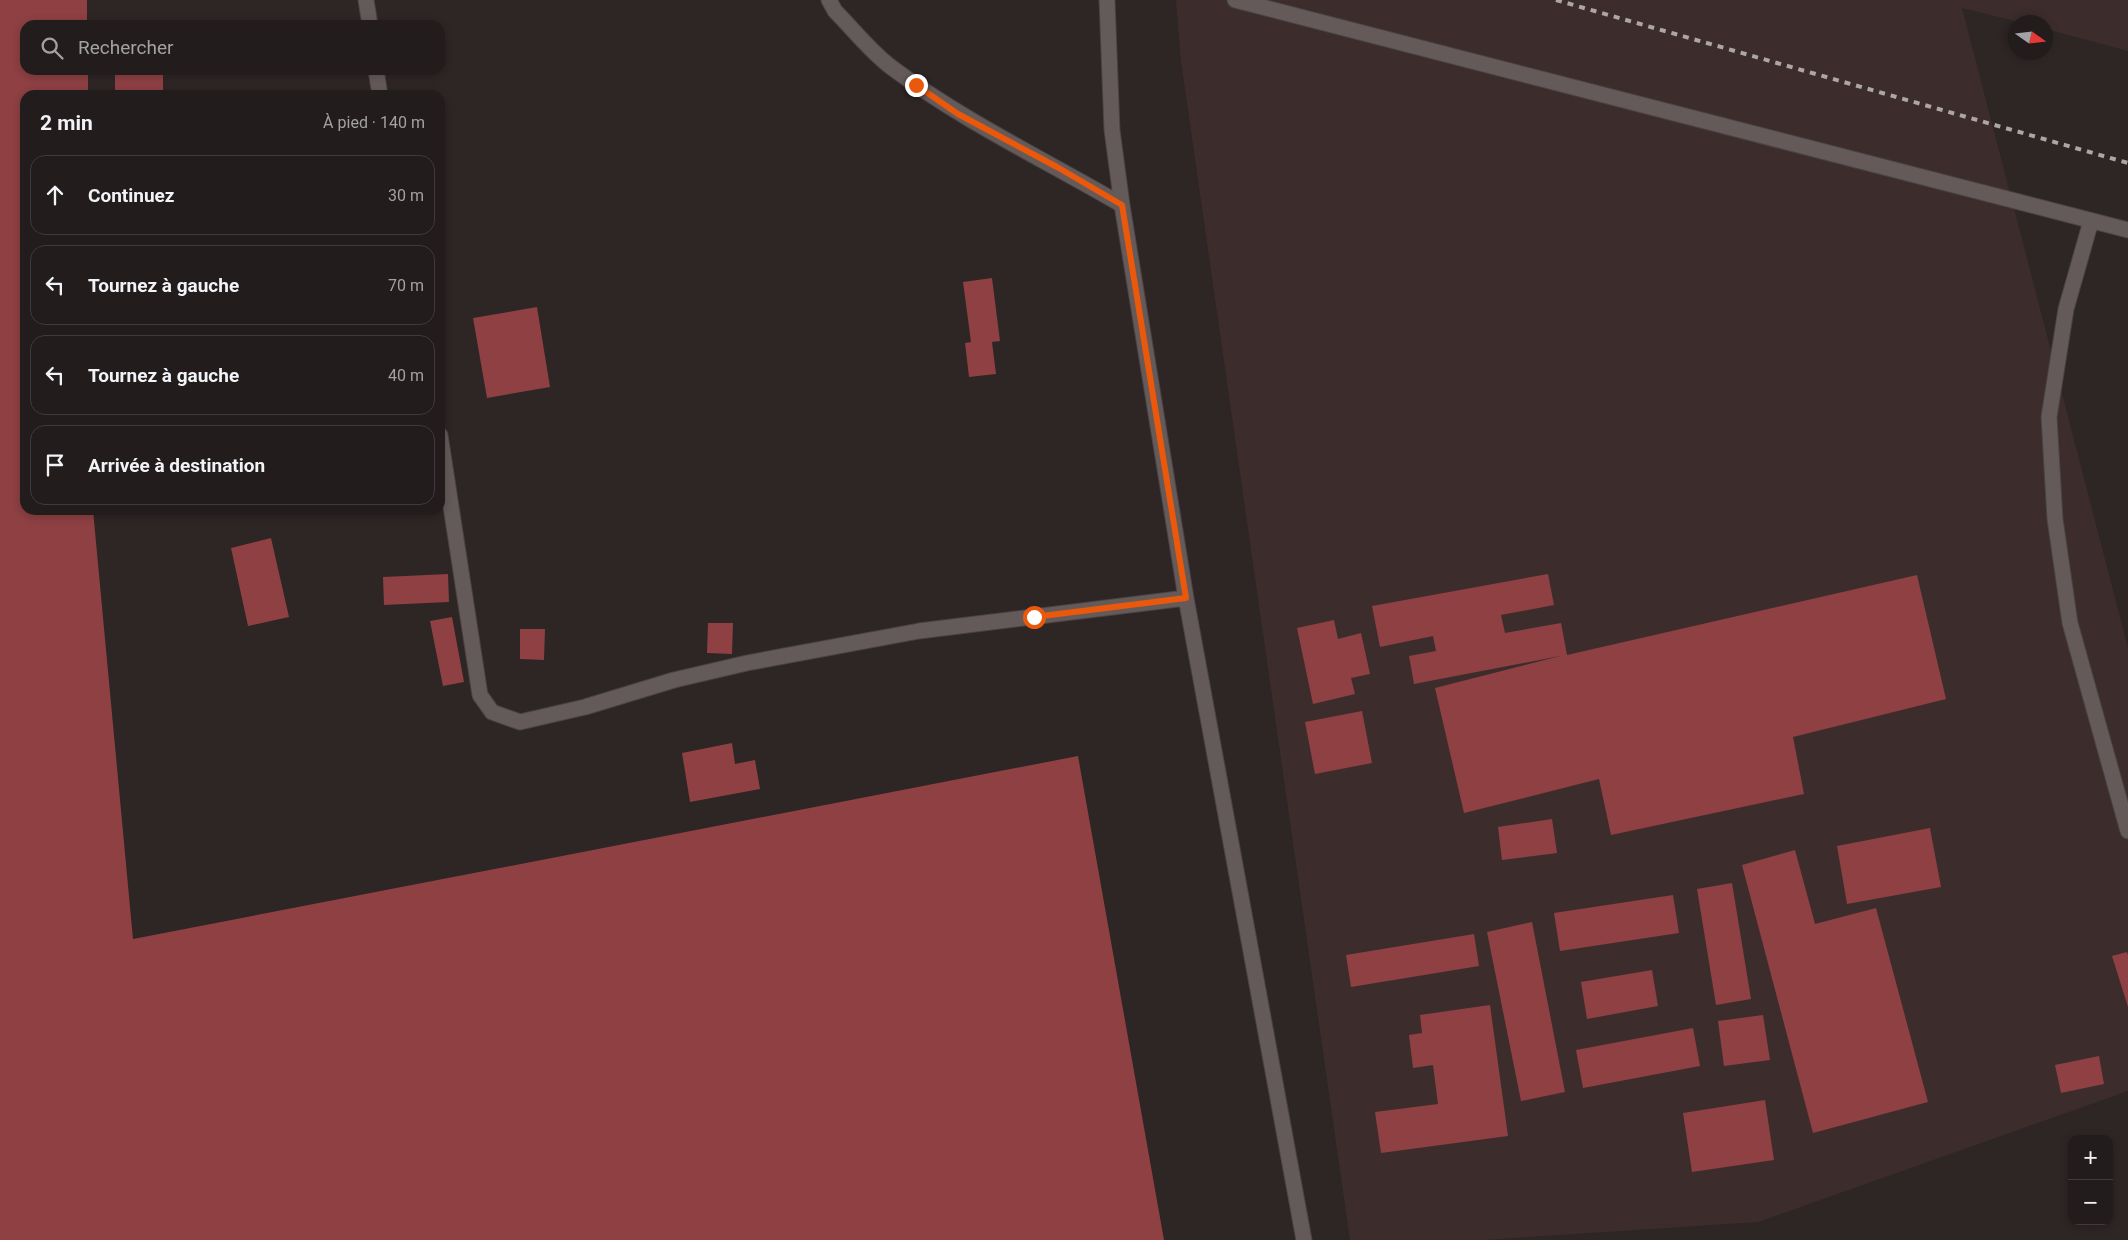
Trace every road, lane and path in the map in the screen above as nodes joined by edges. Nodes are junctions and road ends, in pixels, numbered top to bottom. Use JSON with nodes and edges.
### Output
{"nodes":[{"id":1,"x":366,"y":0,"type":"edge"},
{"id":2,"x":829,"y":0,"type":"edge"},
{"id":3,"x":1107,"y":0,"type":"edge"},
{"id":4,"x":1235,"y":0,"type":"edge"},
{"id":5,"x":369,"y":20,"type":"edge"},
{"id":6,"x":377,"y":75,"type":"edge"},
{"id":7,"x":379,"y":90,"type":"edge"},
{"id":8,"x":1122,"y":205,"type":"junction"},
{"id":9,"x":2091,"y":221,"type":"junction"},
{"id":10,"x":2128,"y":230,"type":"edge"},
{"id":11,"x":445,"y":468,"type":"edge"},
{"id":12,"x":1186,"y":598,"type":"junction"},
{"id":13,"x":2128,"y":831,"type":"edge"},
{"id":14,"x":1304,"y":1240,"type":"edge"}],
"edges":[{"from":1,"to":5,"type":"street"},
{"from":2,"to":8,"type":"street"},
{"from":3,"to":8,"type":"street"},
{"from":4,"to":9,"type":"street"},
{"from":6,"to":7,"type":"street"},
{"from":8,"to":12,"type":"street"},
{"from":9,"to":10,"type":"street"},
{"from":9,"to":13,"type":"street"},
{"from":11,"to":12,"type":"street"},
{"from":12,"to":14,"type":"street"}]}
